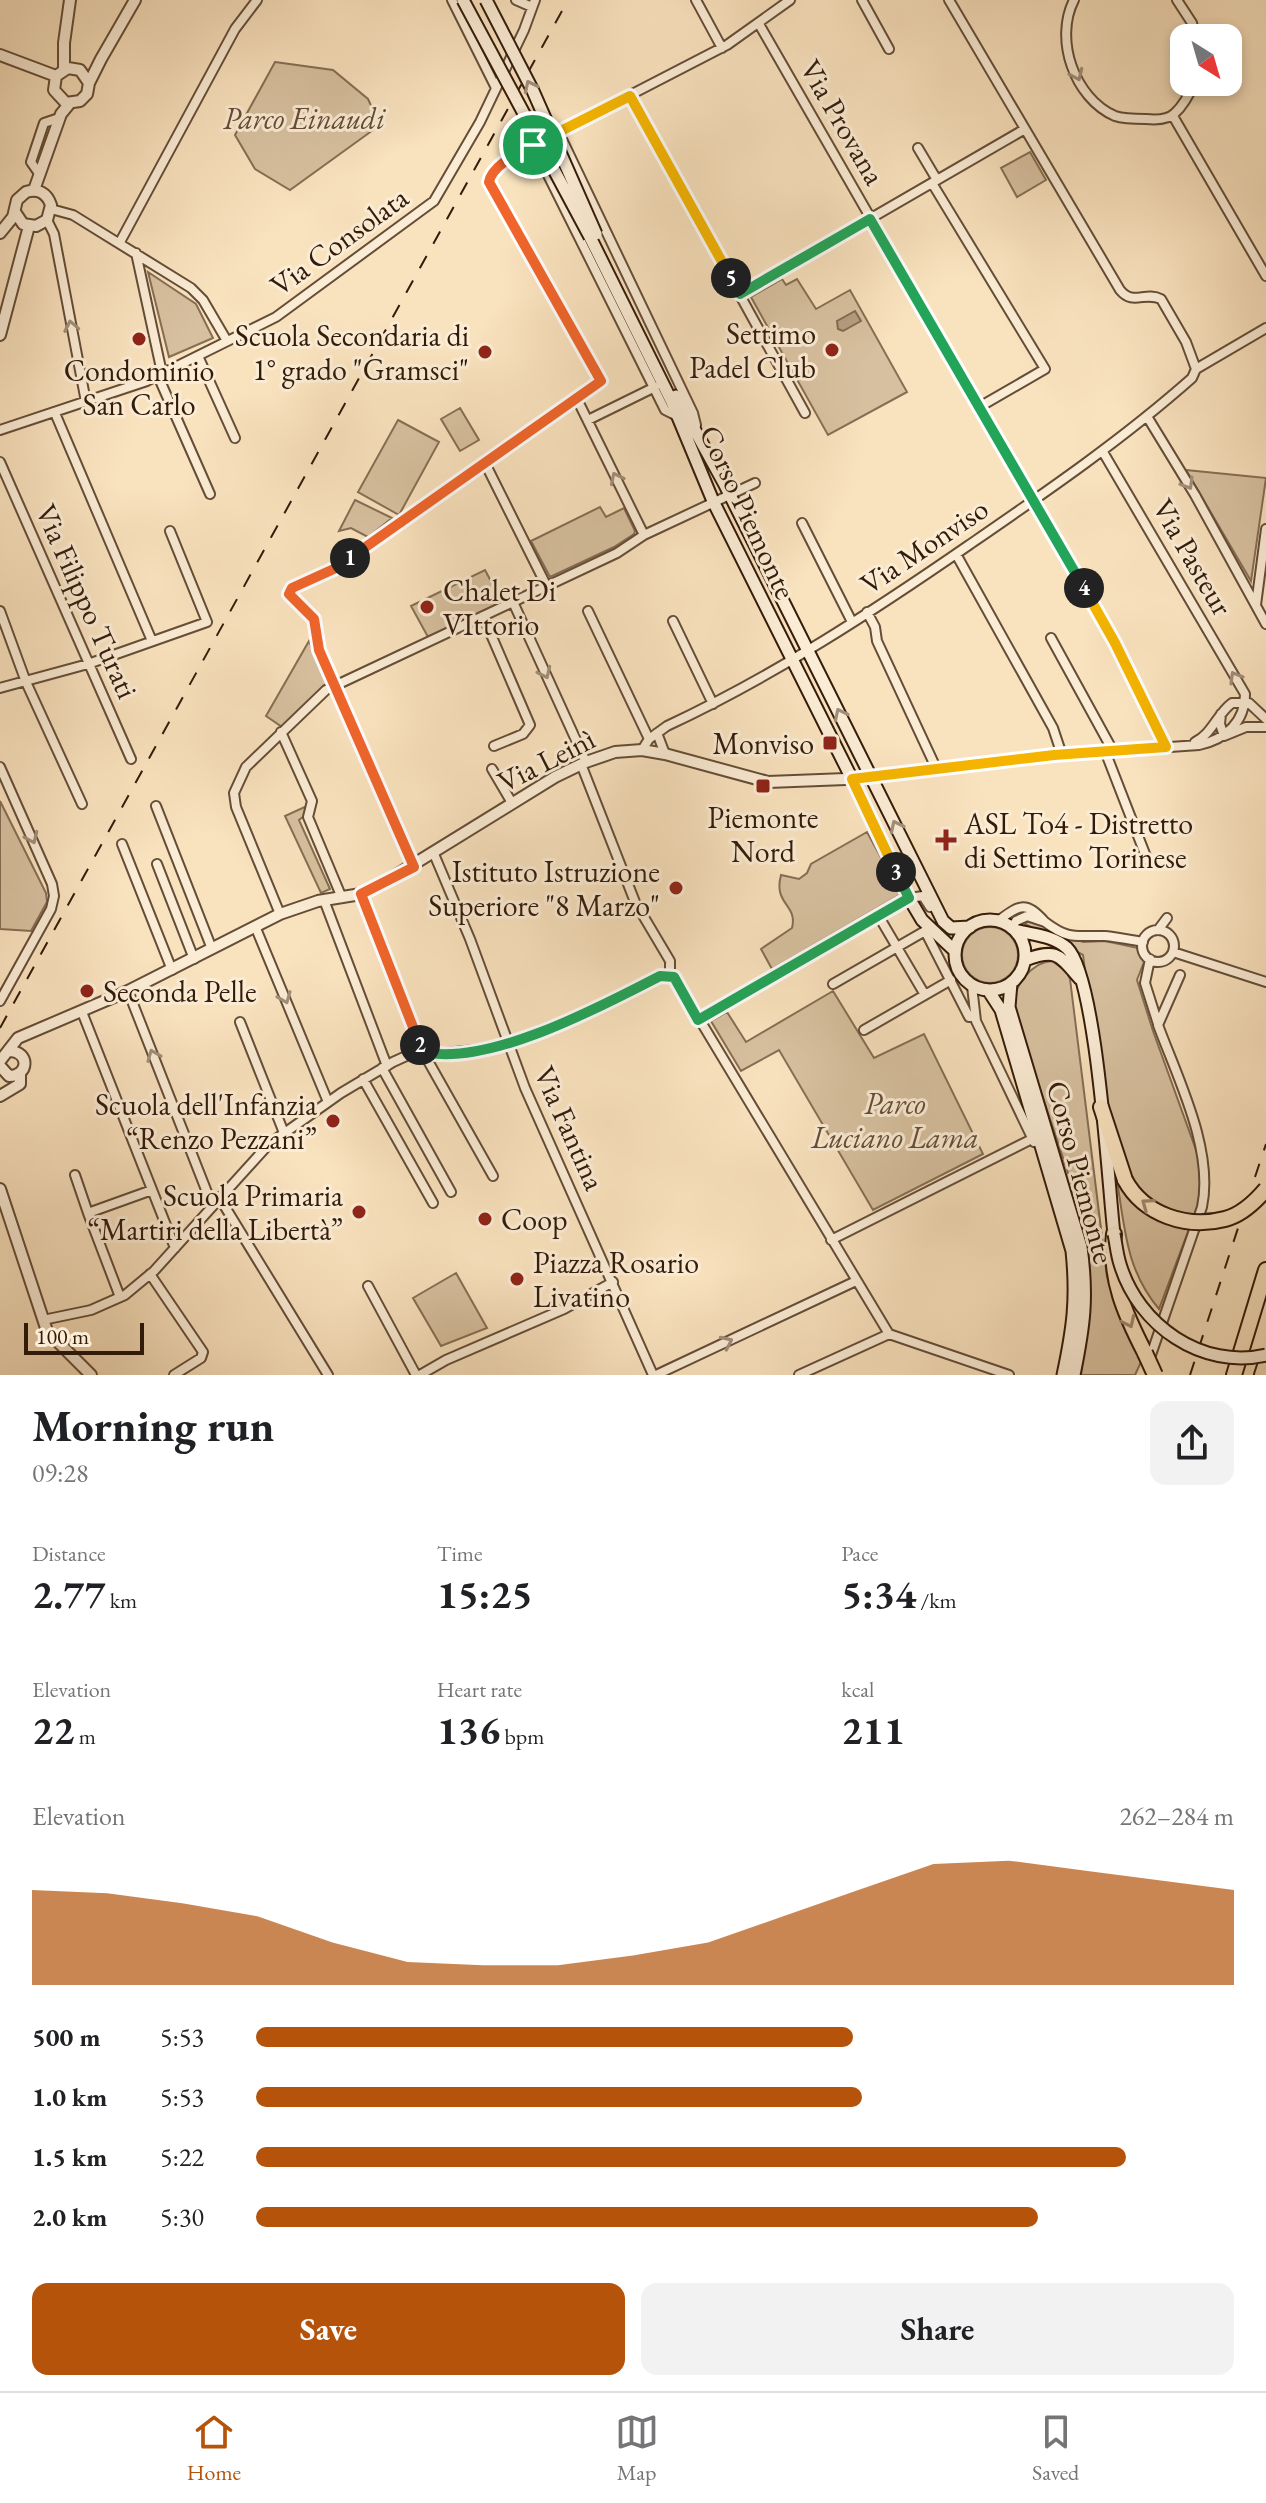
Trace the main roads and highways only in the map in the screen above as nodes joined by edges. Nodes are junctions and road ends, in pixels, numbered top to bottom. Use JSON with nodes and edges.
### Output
{"nodes":[{"id":1,"x":463,"y":0,"type":"edge"},
{"id":2,"x":486,"y":0,"type":"edge"},
{"id":3,"x":593,"y":236,"type":"junction"},
{"id":4,"x":970,"y":927,"type":"junction"},
{"id":5,"x":1014,"y":929,"type":"junction"},
{"id":6,"x":955,"y":951,"type":"junction"},
{"id":7,"x":1025,"y":960,"type":"junction"},
{"id":8,"x":1011,"y":983,"type":"junction"},
{"id":9,"x":1083,"y":983,"type":"junction"},
{"id":10,"x":988,"y":990,"type":"junction"},
{"id":11,"x":1101,"y":1107,"type":"junction"},
{"id":12,"x":1266,"y":1189,"type":"edge"},
{"id":13,"x":1114,"y":1234,"type":"junction"},
{"id":14,"x":1266,"y":1270,"type":"edge"},
{"id":15,"x":1266,"y":1355,"type":"edge"},
{"id":16,"x":1266,"y":1363,"type":"edge"},
{"id":17,"x":1147,"y":1373,"type":"edge"},
{"id":18,"x":1062,"y":1375,"type":"edge"},
{"id":19,"x":1074,"y":1375,"type":"edge"},
{"id":20,"x":1234,"y":1375,"type":"edge"},
{"id":21,"x":1262,"y":1375,"type":"edge"}],
"edges":[{"from":1,"to":3,"type":"main road","name":"Corso Piemonte","bridge":true},
{"from":3,"to":2,"type":"main road","name":"Corso Piemonte","one_way":true,"bridge":true},
{"from":4,"to":3,"type":"main road","name":"Corso Piemonte","one_way":true},
{"from":3,"to":6,"type":"main road","name":"Corso Piemonte"},
{"from":4,"to":5,"type":"main road"},
{"from":4,"to":6,"type":"main road"},
{"from":5,"to":7,"type":"main road"},
{"from":5,"to":9,"type":"main road"},
{"from":6,"to":10,"type":"main road"},
{"from":7,"to":8,"type":"main road"},
{"from":7,"to":9,"type":"main road"},
{"from":8,"to":10,"type":"main road"},
{"from":8,"to":19,"type":"main road","name":"Corso Piemonte"},
{"from":9,"to":11,"type":"main road"},
{"from":10,"to":18,"type":"main road","name":"Corso Piemonte"},
{"from":12,"to":11,"type":"highway","one_way":true,"bridge":true},
{"from":11,"to":13,"type":"main road"},
{"from":13,"to":15,"type":"main road","bridge":true},
{"from":13,"to":17,"type":"highway","one_way":true,"bridge":true},
{"from":14,"to":20,"type":"highway"},
{"from":16,"to":21,"type":"highway"}]}
